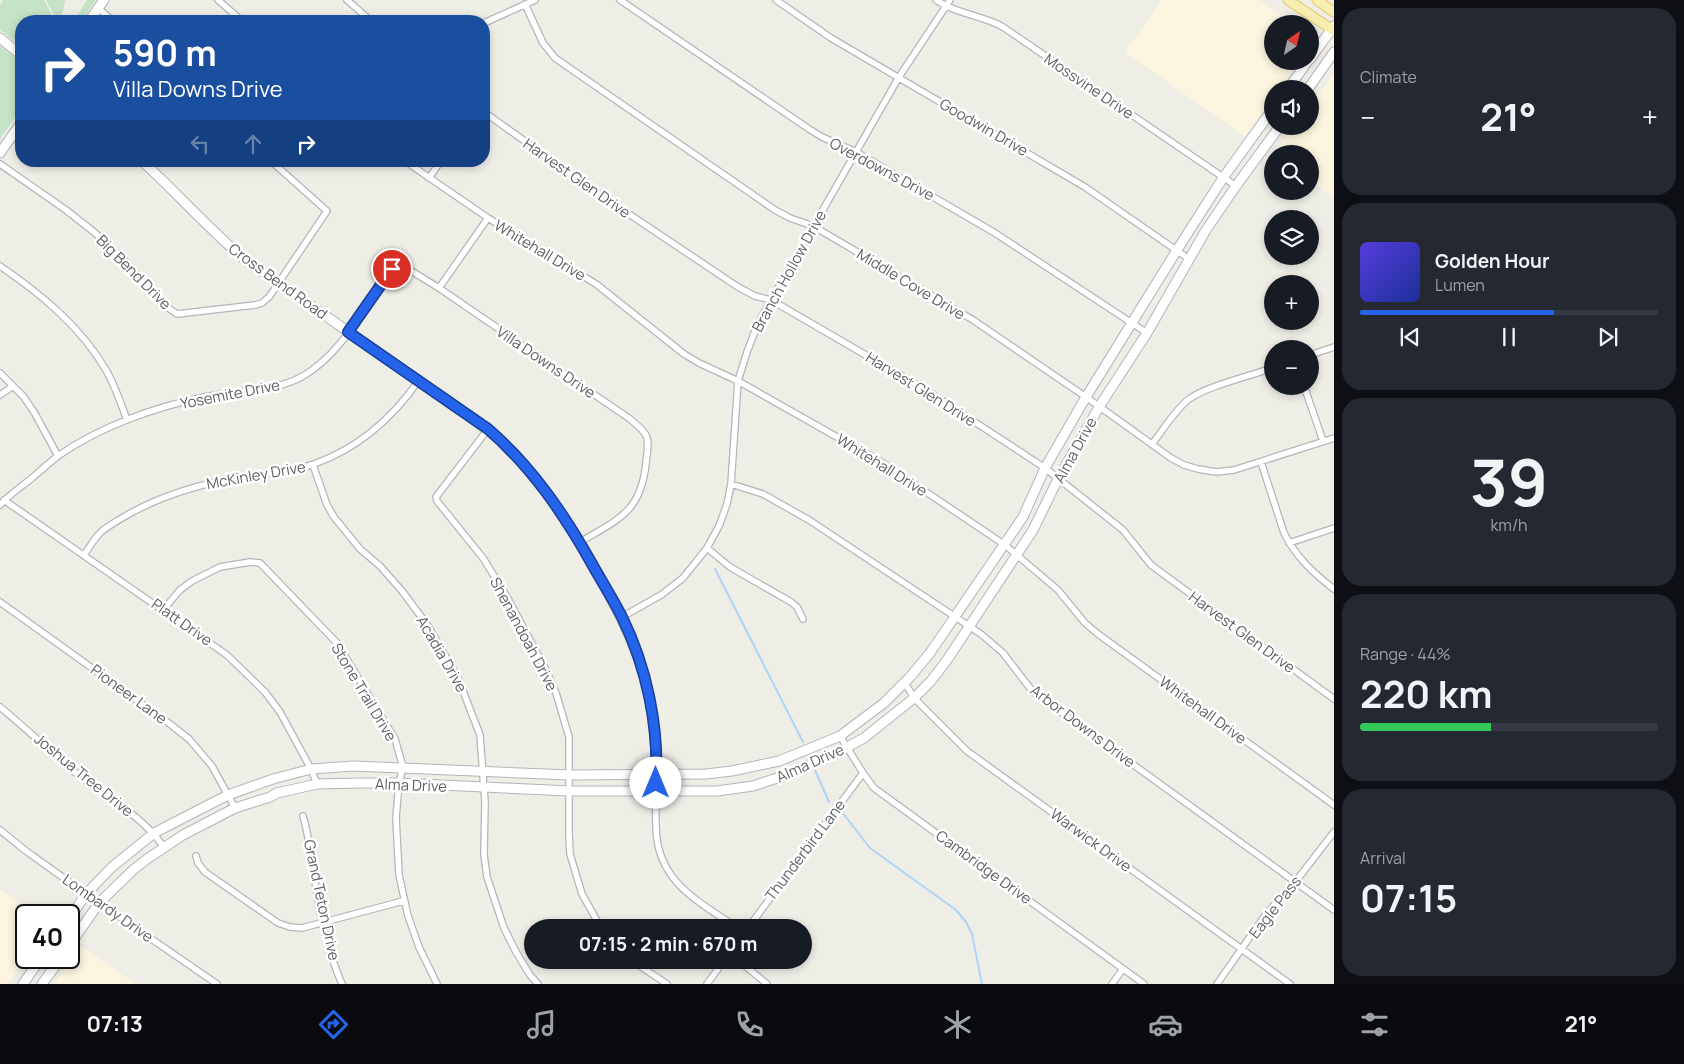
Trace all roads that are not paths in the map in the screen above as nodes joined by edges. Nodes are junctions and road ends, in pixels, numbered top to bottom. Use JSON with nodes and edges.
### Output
{"nodes":[{"id":1,"x":104,"y":0,"type":"edge"},
{"id":2,"x":218,"y":0,"type":"edge"},
{"id":3,"x":347,"y":0,"type":"edge"},
{"id":4,"x":535,"y":0,"type":"edge"},
{"id":5,"x":776,"y":0,"type":"edge"},
{"id":6,"x":936,"y":0,"type":"edge"},
{"id":7,"x":950,"y":0,"type":"edge"},
{"id":8,"x":1288,"y":0,"type":"edge"},
{"id":9,"x":1317,"y":0,"type":"edge"},
{"id":10,"x":623,"y":1,"type":"edge"},
{"id":11,"x":525,"y":4,"type":"junction"},
{"id":12,"x":945,"y":6,"type":"junction"},
{"id":13,"x":98,"y":8,"type":"junction"},
{"id":14,"x":1334,"y":12,"type":"edge"},
{"id":15,"x":93,"y":15,"type":"edge"},
{"id":16,"x":106,"y":15,"type":"edge"},
{"id":17,"x":235,"y":15,"type":"edge"},
{"id":18,"x":364,"y":15,"type":"edge"},
{"id":19,"x":490,"y":20,"type":"edge"},
{"id":20,"x":1333,"y":29,"type":"edge"},
{"id":21,"x":0,"y":38,"type":"edge"},
{"id":22,"x":1319,"y":47,"type":"edge"},
{"id":23,"x":15,"y":50,"type":"edge"},
{"id":24,"x":1334,"y":52,"type":"edge"},
{"id":25,"x":898,"y":77,"type":"junction"},
{"id":26,"x":1314,"y":80,"type":"edge"},
{"id":27,"x":490,"y":116,"type":"edge"},
{"id":28,"x":1264,"y":121,"type":"edge"},
{"id":29,"x":15,"y":131,"type":"edge"},
{"id":30,"x":1273,"y":135,"type":"edge"},
{"id":31,"x":856,"y":152,"type":"junction"},
{"id":32,"x":0,"y":153,"type":"edge"},
{"id":33,"x":0,"y":164,"type":"edge"},
{"id":34,"x":149,"y":167,"type":"edge"},
{"id":35,"x":278,"y":167,"type":"edge"},
{"id":36,"x":413,"y":167,"type":"edge"},
{"id":37,"x":437,"y":167,"type":"edge"},
{"id":38,"x":429,"y":178,"type":"junction"},
{"id":39,"x":1223,"y":178,"type":"junction"},
{"id":40,"x":1236,"y":186,"type":"junction"},
{"id":41,"x":488,"y":218,"type":"junction"},
{"id":42,"x":813,"y":226,"type":"junction"},
{"id":43,"x":1177,"y":250,"type":"junction"},
{"id":44,"x":1189,"y":259,"type":"junction"},
{"id":45,"x":0,"y":266,"type":"edge"},
{"id":46,"x":278,"y":283,"type":"junction"},
{"id":47,"x":440,"y":288,"type":"junction"},
{"id":48,"x":772,"y":300,"type":"junction"},
{"id":49,"x":1132,"y":322,"type":"junction"},
{"id":50,"x":348,"y":332,"type":"junction"},
{"id":51,"x":1147,"y":332,"type":"junction"},
{"id":52,"x":1334,"y":348,"type":"edge"},
{"id":53,"x":1319,"y":352,"type":"edge"},
{"id":54,"x":1264,"y":371,"type":"edge"},
{"id":55,"x":0,"y":373,"type":"edge"},
{"id":56,"x":419,"y":380,"type":"junction"},
{"id":57,"x":738,"y":382,"type":"junction"},
{"id":58,"x":13,"y":386,"type":"junction"},
{"id":59,"x":0,"y":395,"type":"edge"},
{"id":60,"x":1307,"y":395,"type":"edge"},
{"id":61,"x":1086,"y":397,"type":"junction"},
{"id":62,"x":1100,"y":407,"type":"junction"},
{"id":63,"x":127,"y":420,"type":"junction"},
{"id":64,"x":488,"y":429,"type":"junction"},
{"id":65,"x":1334,"y":438,"type":"edge"},
{"id":66,"x":1323,"y":441,"type":"junction"},
{"id":67,"x":1152,"y":444,"type":"junction"},
{"id":68,"x":58,"y":456,"type":"junction"},
{"id":69,"x":1261,"y":462,"type":"junction"},
{"id":70,"x":313,"y":465,"type":"junction"},
{"id":71,"x":1045,"y":468,"type":"junction"},
{"id":72,"x":1058,"y":479,"type":"junction"},
{"id":73,"x":732,"y":484,"type":"junction"},
{"id":74,"x":2,"y":502,"type":"edge"},
{"id":75,"x":1334,"y":528,"type":"edge"},
{"id":76,"x":580,"y":542,"type":"junction"},
{"id":77,"x":1289,"y":543,"type":"junction"},
{"id":78,"x":1005,"y":545,"type":"junction"},
{"id":79,"x":707,"y":548,"type":"junction"},
{"id":80,"x":1016,"y":554,"type":"junction"},
{"id":81,"x":84,"y":555,"type":"junction"},
{"id":82,"x":1334,"y":589,"type":"edge"},
{"id":83,"x":0,"y":602,"type":"edge"},
{"id":84,"x":164,"y":610,"type":"junction"},
{"id":85,"x":622,"y":617,"type":"junction"},
{"id":86,"x":955,"y":617,"type":"junction"},
{"id":87,"x":803,"y":619,"type":"dead end"},
{"id":88,"x":969,"y":627,"type":"junction"},
{"id":89,"x":905,"y":683,"type":"junction"},
{"id":90,"x":914,"y":698,"type":"junction"},
{"id":91,"x":1334,"y":699,"type":"edge"},
{"id":92,"x":0,"y":707,"type":"edge"},
{"id":93,"x":840,"y":736,"type":"junction"},
{"id":94,"x":846,"y":747,"type":"junction"},
{"id":95,"x":402,"y":767,"type":"junction"},
{"id":96,"x":311,"y":768,"type":"junction"},
{"id":97,"x":484,"y":771,"type":"junction"},
{"id":98,"x":862,"y":773,"type":"junction"},
{"id":99,"x":570,"y":775,"type":"junction"},
{"id":100,"x":656,"y":775,"type":"junction"},
{"id":101,"x":399,"y":783,"type":"junction"},
{"id":102,"x":317,"y":784,"type":"junction"},
{"id":103,"x":484,"y":788,"type":"junction"},
{"id":104,"x":569,"y":791,"type":"junction"},
{"id":105,"x":656,"y":792,"type":"junction"},
{"id":106,"x":228,"y":795,"type":"junction"},
{"id":107,"x":1334,"y":805,"type":"edge"},
{"id":108,"x":235,"y":808,"type":"junction"},
{"id":109,"x":303,"y":816,"type":"dead end"},
{"id":110,"x":0,"y":830,"type":"edge"},
{"id":111,"x":1334,"y":832,"type":"edge"},
{"id":112,"x":154,"y":833,"type":"junction"},
{"id":113,"x":164,"y":847,"type":"junction"},
{"id":114,"x":196,"y":856,"type":"dead end"},
{"id":115,"x":1296,"y":881,"type":"junction"},
{"id":116,"x":86,"y":894,"type":"junction"},
{"id":117,"x":403,"y":901,"type":"junction"},
{"id":118,"x":99,"y":903,"type":"junction"},
{"id":119,"x":79,"y":904,"type":"edge"},
{"id":120,"x":1334,"y":910,"type":"edge"},
{"id":121,"x":596,"y":919,"type":"edge"},
{"id":122,"x":725,"y":919,"type":"edge"},
{"id":123,"x":755,"y":919,"type":"edge"},
{"id":124,"x":323,"y":924,"type":"junction"},
{"id":125,"x":80,"y":930,"type":"edge"},
{"id":126,"x":1242,"y":950,"type":"junction"},
{"id":127,"x":1123,"y":968,"type":"junction"},
{"id":128,"x":33,"y":969,"type":"edge"},
{"id":129,"x":52,"y":969,"type":"edge"},
{"id":130,"x":645,"y":969,"type":"edge"},
{"id":131,"x":718,"y":969,"type":"dead end"},
{"id":132,"x":749,"y":969,"type":"edge"},
{"id":133,"x":23,"y":984,"type":"edge"},
{"id":134,"x":42,"y":984,"type":"edge"},
{"id":135,"x":218,"y":984,"type":"edge"},
{"id":136,"x":342,"y":984,"type":"edge"},
{"id":137,"x":437,"y":984,"type":"edge"},
{"id":138,"x":538,"y":984,"type":"edge"},
{"id":139,"x":666,"y":984,"type":"edge"},
{"id":140,"x":708,"y":984,"type":"edge"},
{"id":141,"x":768,"y":984,"type":"edge"},
{"id":142,"x":1112,"y":984,"type":"edge"},
{"id":143,"x":1144,"y":984,"type":"edge"},
{"id":144,"x":1217,"y":984,"type":"edge"},
{"id":145,"x":1290,"y":984,"type":"edge"}],
"edges":[{"from":1,"to":13,"type":"main road"},
{"from":2,"to":17,"type":"street"},
{"from":3,"to":18,"type":"street"},
{"from":4,"to":11,"type":"street"},
{"from":5,"to":25,"type":"street","name":"Goodwin Drive"},
{"from":6,"to":12,"type":"street","name":"Mossvine Drive"},
{"from":7,"to":12,"type":"street","name":"Branch Hollow Drive"},
{"from":8,"to":20,"type":"main road"},
{"from":9,"to":14,"type":"main road"},
{"from":10,"to":31,"type":"street","name":"Overdowns Drive"},
{"from":11,"to":19,"type":"street"},
{"from":11,"to":42,"type":"street","name":"Middle Cove Drive"},
{"from":12,"to":25,"type":"street","name":"Branch Hollow Drive"},
{"from":12,"to":39,"type":"street","name":"Mossvine Drive"},
{"from":13,"to":15,"type":"main road"},
{"from":13,"to":16,"type":"street"},
{"from":20,"to":22,"type":"main road"},
{"from":21,"to":23,"type":"main road"},
{"from":24,"to":26,"type":"main road"},
{"from":25,"to":31,"type":"street","name":"Branch Hollow Drive"},
{"from":25,"to":43,"type":"street","name":"Goodwin Drive"},
{"from":27,"to":48,"type":"street","name":"Harvest Glen Drive"},
{"from":28,"to":39,"type":"main road","name":"Alma Drive"},
{"from":29,"to":32,"type":"main road"},
{"from":30,"to":40,"type":"main road","name":"Alma Drive"},
{"from":31,"to":42,"type":"street","name":"Branch Hollow Drive"},
{"from":31,"to":49,"type":"street","name":"Overdowns Drive"},
{"from":33,"to":46,"type":"street","name":"Big Bend Drive"},
{"from":34,"to":46,"type":"main road","name":"Cross Bend Road"},
{"from":35,"to":46,"type":"street"},
{"from":36,"to":38,"type":"street","name":"Whitehall Drive"},
{"from":37,"to":38,"type":"street"},
{"from":38,"to":41,"type":"street","name":"Whitehall Drive"},
{"from":39,"to":40,"type":"street","name":"Mossvine Drive"},
{"from":39,"to":43,"type":"main road","name":"Alma Drive"},
{"from":40,"to":44,"type":"main road","name":"Alma Drive"},
{"from":41,"to":47,"type":"street"},
{"from":41,"to":57,"type":"street","name":"Whitehall Drive"},
{"from":42,"to":48,"type":"street","name":"Branch Hollow Drive"},
{"from":42,"to":61,"type":"street","name":"Middle Cove Drive"},
{"from":43,"to":44,"type":"street","name":"Goodwin Drive"},
{"from":43,"to":49,"type":"main road","name":"Alma Drive"},
{"from":44,"to":51,"type":"main road","name":"Alma Drive"},
{"from":45,"to":63,"type":"street"},
{"from":46,"to":50,"type":"main road","name":"Cross Bend Road"},
{"from":47,"to":50,"type":"street","name":"Villa Downs Drive"},
{"from":47,"to":76,"type":"street","name":"Villa Downs Drive"},
{"from":48,"to":57,"type":"street","name":"Branch Hollow Drive"},
{"from":48,"to":71,"type":"street","name":"Harvest Glen Drive"},
{"from":49,"to":51,"type":"street","name":"Overdowns Drive"},
{"from":49,"to":61,"type":"main road","name":"Alma Drive"},
{"from":50,"to":56,"type":"main road","name":"Cross Bend Road"},
{"from":50,"to":63,"type":"street","name":"Yosemite Drive"},
{"from":51,"to":62,"type":"main road","name":"Alma Drive"},
{"from":52,"to":53,"type":"street"},
{"from":54,"to":67,"type":"street"},
{"from":55,"to":58,"type":"street"},
{"from":56,"to":64,"type":"main road","name":"Cross Bend Road"},
{"from":56,"to":70,"type":"street","name":"McKinley Drive"},
{"from":57,"to":73,"type":"street","name":"Branch Hollow Drive"},
{"from":57,"to":78,"type":"street","name":"Whitehall Drive"},
{"from":58,"to":59,"type":"street"},
{"from":58,"to":68,"type":"street"},
{"from":60,"to":66,"type":"street"},
{"from":61,"to":62,"type":"street","name":"Middle Cove Drive"},
{"from":61,"to":71,"type":"main road","name":"Alma Drive"},
{"from":62,"to":67,"type":"street","name":"Middle Cove Drive"},
{"from":62,"to":72,"type":"main road","name":"Alma Drive"},
{"from":63,"to":68,"type":"street","name":"Yosemite Drive"},
{"from":64,"to":76,"type":"main road","name":"Cross Bend Road"},
{"from":64,"to":99,"type":"street","name":"Shenandoah Drive"},
{"from":65,"to":66,"type":"street","name":"Middle Cove Drive"},
{"from":66,"to":69,"type":"street","name":"Middle Cove Drive"},
{"from":67,"to":69,"type":"street","name":"Middle Cove Drive"},
{"from":68,"to":74,"type":"street","name":"Yosemite Drive"},
{"from":69,"to":77,"type":"street"},
{"from":70,"to":81,"type":"street","name":"McKinley Drive"},
{"from":70,"to":97,"type":"street","name":"Acadia Drive"},
{"from":71,"to":72,"type":"street","name":"Harvest Glen Drive"},
{"from":71,"to":78,"type":"main road","name":"Alma Drive"},
{"from":72,"to":80,"type":"main road","name":"Alma Drive"},
{"from":72,"to":91,"type":"street","name":"Harvest Glen Drive"},
{"from":73,"to":79,"type":"street","name":"Branch Hollow Drive"},
{"from":73,"to":86,"type":"street","name":"Arbor Downs Drive"},
{"from":74,"to":81,"type":"street","name":"Platt Drive"},
{"from":75,"to":77,"type":"street"},
{"from":76,"to":85,"type":"main road","name":"Cross Bend Road"},
{"from":77,"to":82,"type":"street"},
{"from":78,"to":80,"type":"street","name":"Whitehall Drive"},
{"from":78,"to":86,"type":"main road","name":"Alma Drive"},
{"from":79,"to":85,"type":"street","name":"Branch Hollow Drive"},
{"from":79,"to":87,"type":"street"},
{"from":80,"to":88,"type":"main road","name":"Alma Drive"},
{"from":80,"to":107,"type":"street","name":"Whitehall Drive"},
{"from":81,"to":84,"type":"street","name":"Platt Drive"},
{"from":83,"to":106,"type":"street","name":"Pioneer Lane"},
{"from":84,"to":95,"type":"street","name":"Stone Trail Drive"},
{"from":84,"to":96,"type":"street","name":"Platt Drive"},
{"from":85,"to":100,"type":"main road","name":"Cross Bend Road"},
{"from":86,"to":88,"type":"street","name":"Arbor Downs Drive"},
{"from":86,"to":89,"type":"main road","name":"Alma Drive"},
{"from":88,"to":90,"type":"main road","name":"Alma Drive"},
{"from":88,"to":115,"type":"street","name":"Arbor Downs Drive"},
{"from":89,"to":90,"type":"street","name":"Warwick Drive"},
{"from":89,"to":93,"type":"main road","name":"Alma Drive"},
{"from":90,"to":94,"type":"main road","name":"Alma Drive"},
{"from":90,"to":126,"type":"street","name":"Warwick Drive"},
{"from":92,"to":112,"type":"street","name":"Joshua Tree Drive"},
{"from":93,"to":94,"type":"street","name":"Cambridge Drive"},
{"from":93,"to":100,"type":"main road","name":"Alma Drive"},
{"from":94,"to":98,"type":"street","name":"Cambridge Drive"},
{"from":94,"to":105,"type":"main road","name":"Alma Drive"},
{"from":95,"to":96,"type":"main road","name":"Alma Drive"},
{"from":95,"to":97,"type":"main road","name":"Alma Drive"},
{"from":95,"to":101,"type":"street","name":"Stone Trail Drive"},
{"from":96,"to":102,"type":"street","name":"Platt Drive"},
{"from":96,"to":106,"type":"main road","name":"Alma Drive"},
{"from":97,"to":99,"type":"main road","name":"Alma Drive"},
{"from":97,"to":103,"type":"street","name":"Acadia Drive"},
{"from":98,"to":123,"type":"street","name":"Thunderbird Lane"},
{"from":98,"to":127,"type":"street","name":"Cambridge Drive"},
{"from":99,"to":100,"type":"main road","name":"Alma Drive"},
{"from":99,"to":104,"type":"street","name":"Shenandoah Drive"},
{"from":100,"to":105,"type":"main road","name":"Cross Bend Road"},
{"from":101,"to":102,"type":"main road","name":"Alma Drive"},
{"from":101,"to":103,"type":"main road","name":"Alma Drive"},
{"from":101,"to":117,"type":"street","name":"Stone Trail Drive"},
{"from":102,"to":108,"type":"main road","name":"Alma Drive"},
{"from":103,"to":104,"type":"main road","name":"Alma Drive"},
{"from":103,"to":138,"type":"street","name":"Acadia Drive"},
{"from":104,"to":105,"type":"main road","name":"Alma Drive"},
{"from":104,"to":121,"type":"street","name":"Shenandoah Drive"},
{"from":105,"to":122,"type":"street","name":"Cross Bend Road"},
{"from":106,"to":108,"type":"street","name":"Pioneer Lane"},
{"from":106,"to":112,"type":"main road","name":"Alma Drive"},
{"from":108,"to":113,"type":"main road","name":"Alma Drive"},
{"from":109,"to":124,"type":"street","name":"Grand Teton Drive"},
{"from":110,"to":116,"type":"street","name":"Lombardy Drive"},
{"from":111,"to":115,"type":"street","name":"Eagle Pass"},
{"from":112,"to":113,"type":"street","name":"Joshua Tree Drive"},
{"from":112,"to":116,"type":"main road","name":"Alma Drive"},
{"from":113,"to":118,"type":"main road","name":"Alma Drive"},
{"from":114,"to":124,"type":"street"},
{"from":115,"to":120,"type":"street","name":"Arbor Downs Drive"},
{"from":115,"to":126,"type":"street","name":"Eagle Pass"},
{"from":116,"to":118,"type":"street","name":"Lombardy Drive"},
{"from":116,"to":119,"type":"main road","name":"Alma Drive"},
{"from":117,"to":124,"type":"street"},
{"from":117,"to":137,"type":"street","name":"Stone Trail Drive"},
{"from":118,"to":125,"type":"main road","name":"Alma Drive"},
{"from":118,"to":135,"type":"street","name":"Lombardy Drive"},
{"from":124,"to":136,"type":"street","name":"Grand Teton Drive"},
{"from":126,"to":144,"type":"street","name":"Eagle Pass"},
{"from":126,"to":145,"type":"street","name":"Warwick Drive"},
{"from":127,"to":142,"type":"street"},
{"from":127,"to":143,"type":"street","name":"Cambridge Drive"},
{"from":128,"to":133,"type":"main road"},
{"from":129,"to":134,"type":"main road"},
{"from":130,"to":139,"type":"street"},
{"from":131,"to":140,"type":"street"},
{"from":132,"to":141,"type":"street"}]}
